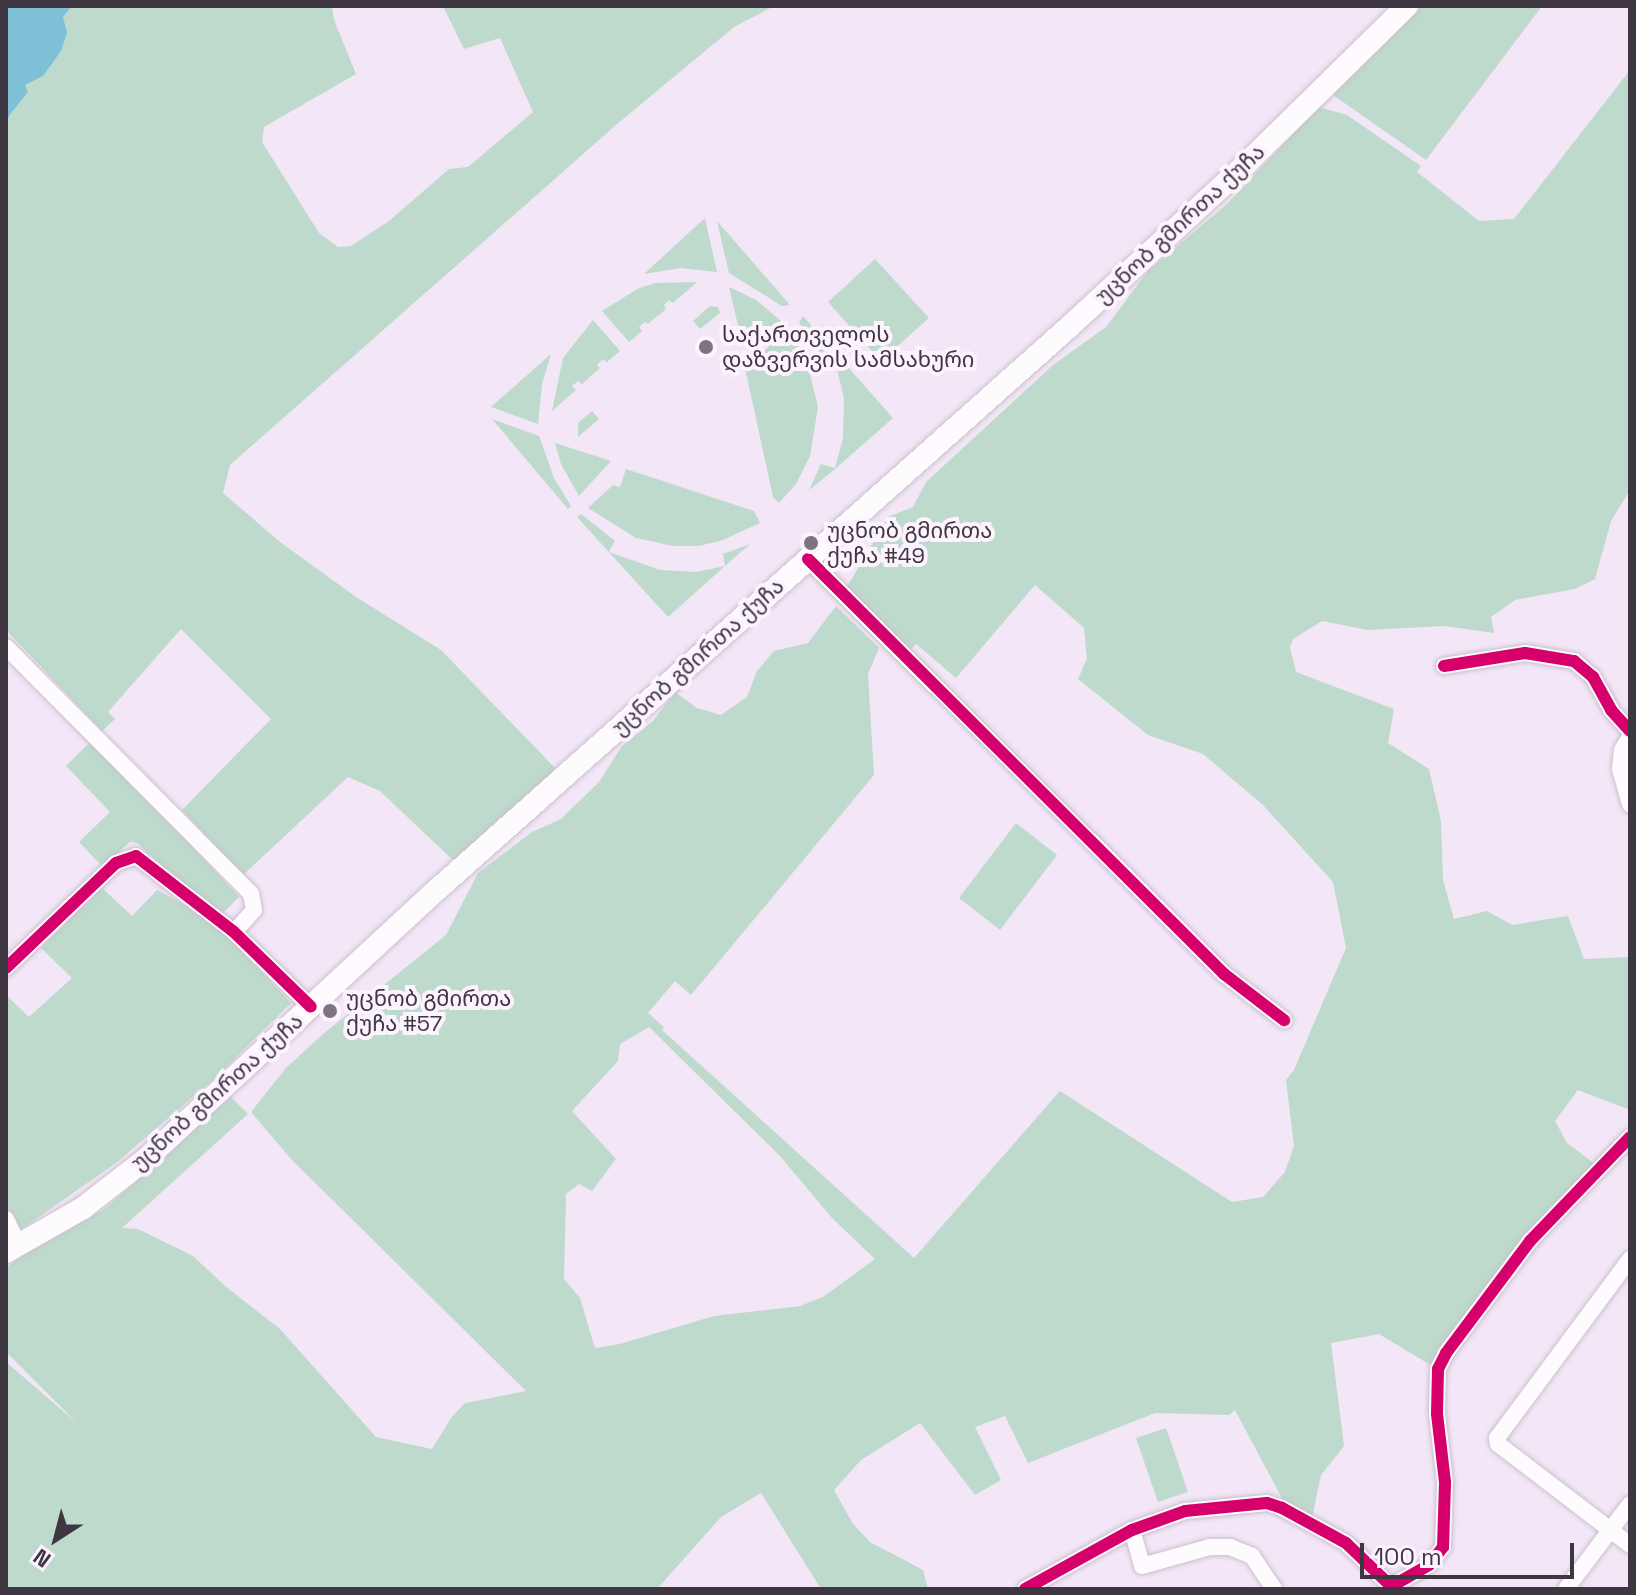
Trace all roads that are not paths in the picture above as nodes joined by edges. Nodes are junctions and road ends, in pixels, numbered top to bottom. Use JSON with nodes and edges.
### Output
{"nodes":[{"id":1,"x":1407,"y":6,"type":"edge"},
{"id":2,"x":808,"y":559,"type":"junction"},
{"id":3,"x":6,"y":647,"type":"edge"},
{"id":4,"x":1444,"y":666,"type":"dead end"},
{"id":5,"x":1630,"y":734,"type":"edge"},
{"id":6,"x":1630,"y":805,"type":"edge"},
{"id":7,"x":234,"y":932,"type":"junction"},
{"id":8,"x":6,"y":968,"type":"edge"},
{"id":9,"x":311,"y":1007,"type":"junction"},
{"id":10,"x":1284,"y":1020,"type":"dead end"},
{"id":11,"x":1630,"y":1137,"type":"edge"},
{"id":12,"x":6,"y":1219,"type":"edge"},
{"id":13,"x":12,"y":1249,"type":"edge"},
{"id":14,"x":1630,"y":1259,"type":"edge"},
{"id":15,"x":1630,"y":1504,"type":"edge"},
{"id":16,"x":1610,"y":1529,"type":"junction"},
{"id":17,"x":1132,"y":1530,"type":"junction"},
{"id":18,"x":1630,"y":1545,"type":"edge"},
{"id":19,"x":1393,"y":1588,"type":"edge"},
{"id":20,"x":1025,"y":1589,"type":"edge"},
{"id":21,"x":1274,"y":1589,"type":"edge"},
{"id":22,"x":1566,"y":1589,"type":"edge"}],
"edges":[{"from":1,"to":2,"type":"main road","name":"უცნობ გმირთა ქუჩა"},
{"from":2,"to":9,"type":"main road","name":"უცნობ გმირთა ქუჩა"},
{"from":2,"to":10,"type":"street"},
{"from":3,"to":7,"type":"street"},
{"from":4,"to":5,"type":"street"},
{"from":5,"to":6,"type":"street"},
{"from":7,"to":8,"type":"street"},
{"from":7,"to":9,"type":"street"},
{"from":9,"to":13,"type":"main road","name":"უცნობ გმირთა ქუჩა"},
{"from":11,"to":19,"type":"street"},
{"from":12,"to":13,"type":"street"},
{"from":14,"to":16,"type":"street"},
{"from":15,"to":16,"type":"street"},
{"from":16,"to":18,"type":"street"},
{"from":16,"to":22,"type":"street"},
{"from":17,"to":19,"type":"street"},
{"from":17,"to":20,"type":"street"},
{"from":17,"to":21,"type":"street"}]}
